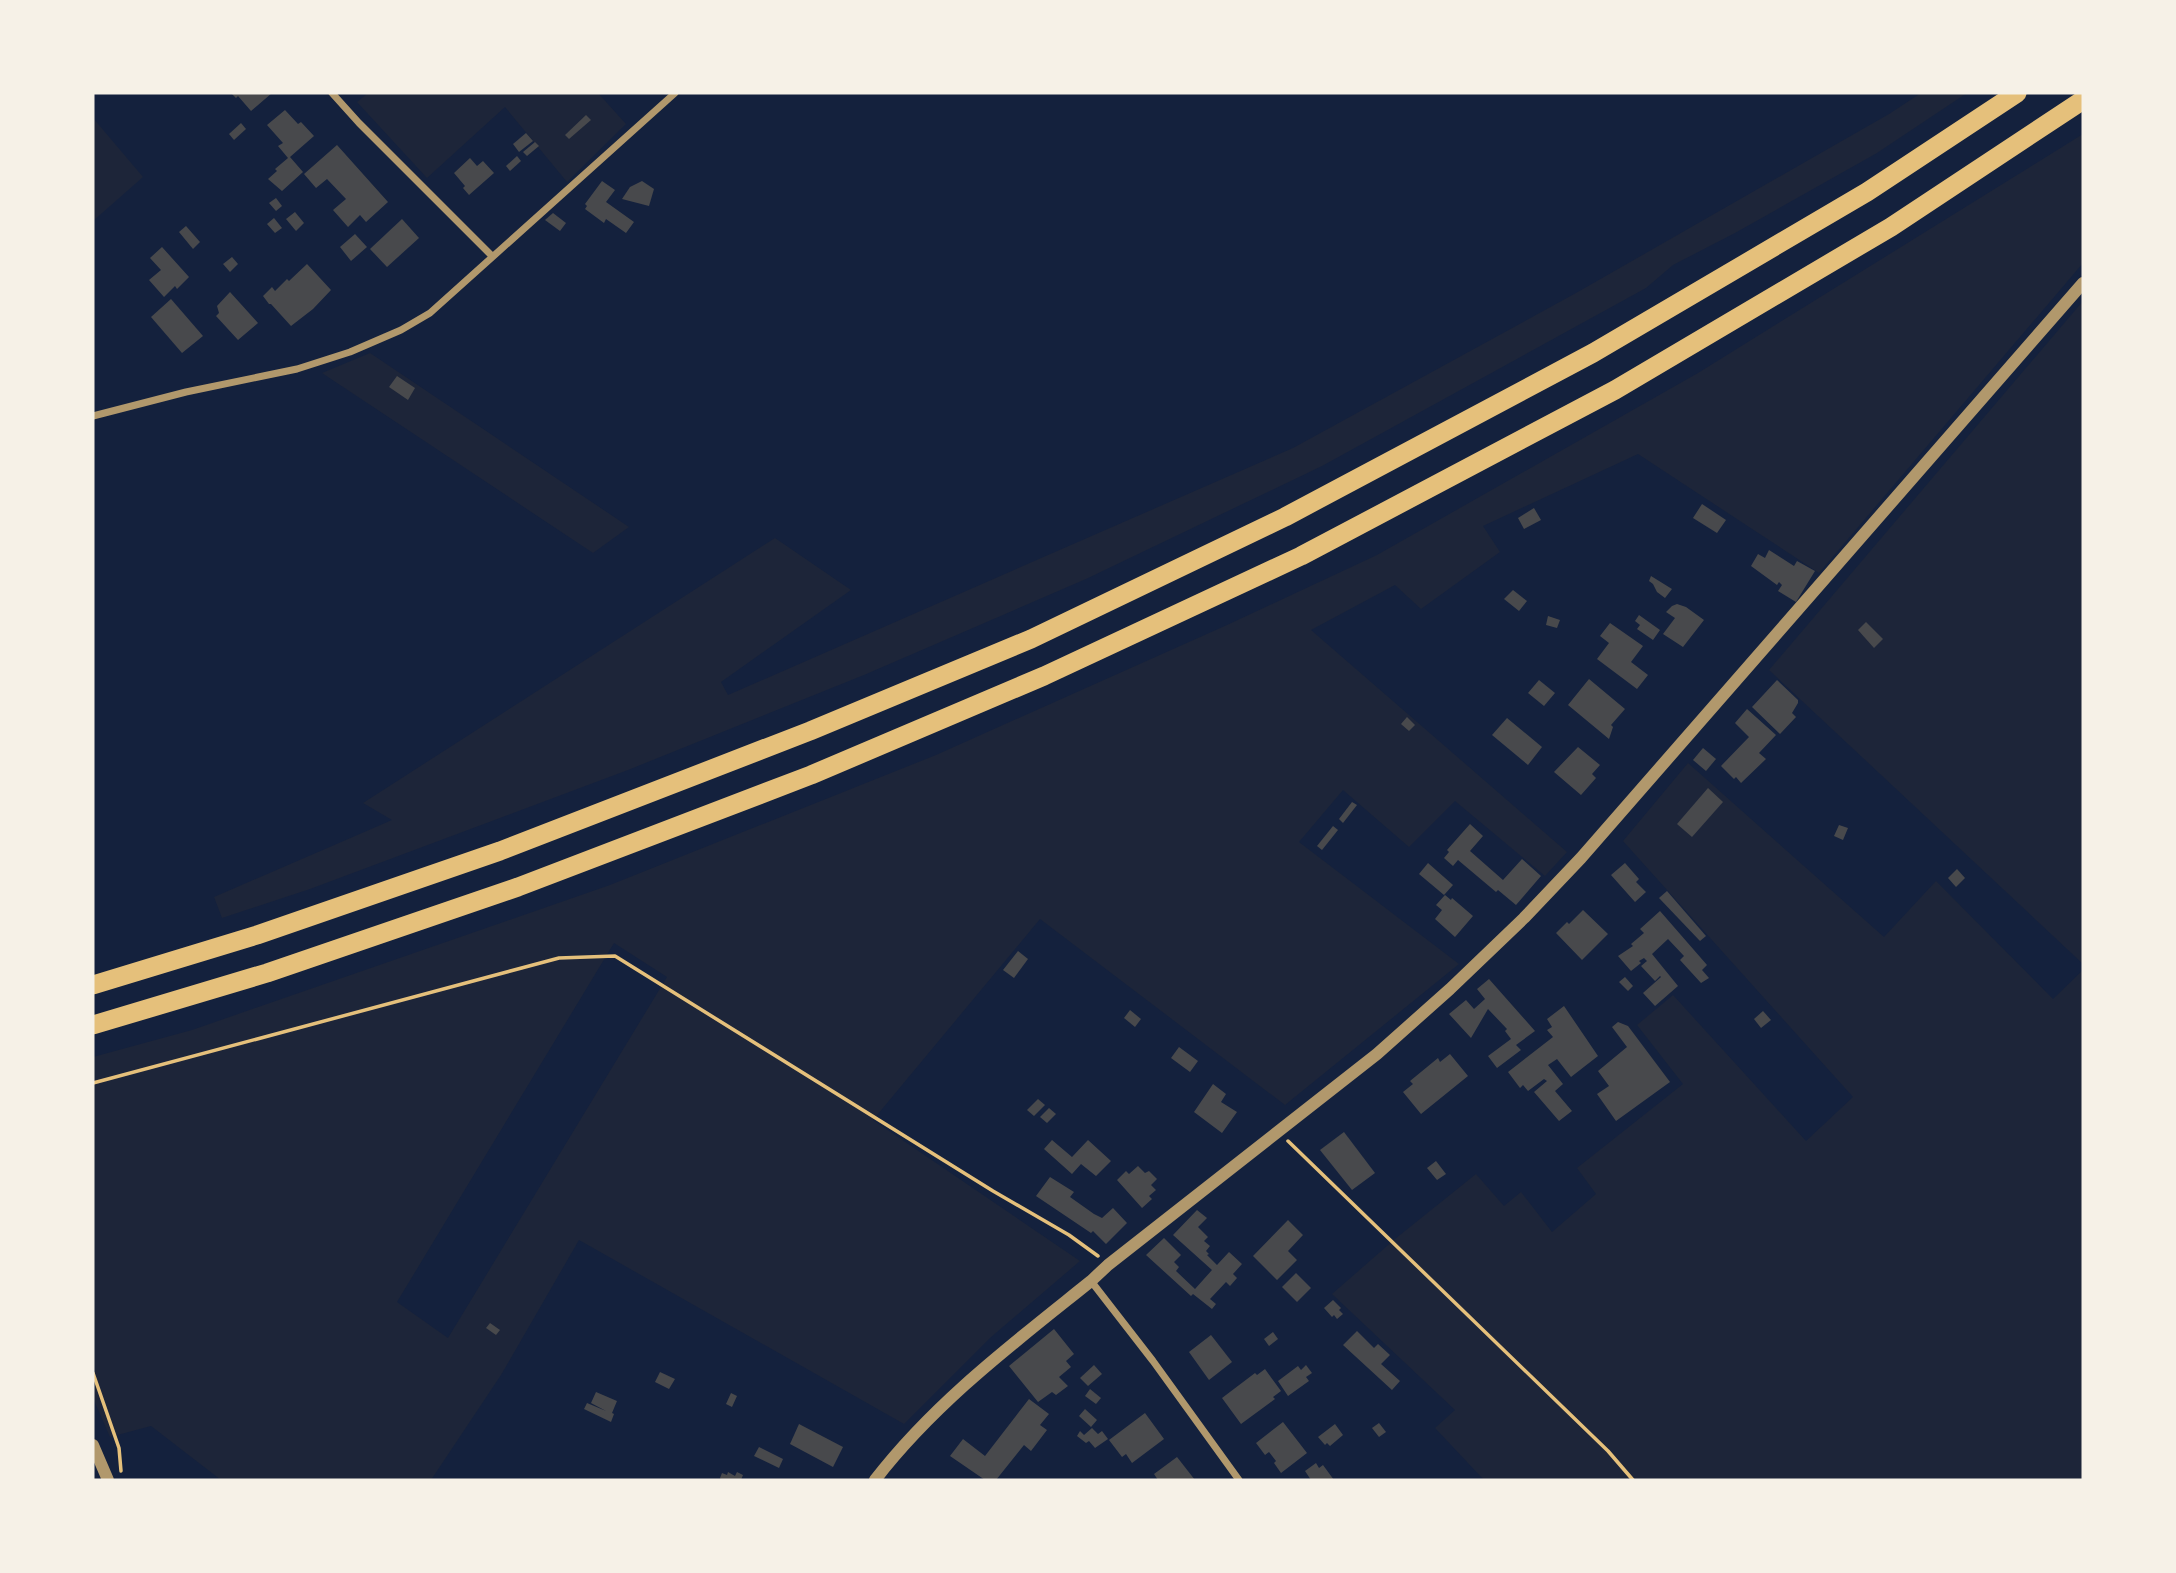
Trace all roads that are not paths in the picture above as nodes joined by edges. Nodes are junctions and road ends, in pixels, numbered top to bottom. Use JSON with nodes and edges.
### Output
{"nodes":[{"id":1,"x":332,"y":93,"type":"edge"},
{"id":2,"x":675,"y":93,"type":"edge"},
{"id":3,"x":2017,"y":93,"type":"edge"},
{"id":4,"x":2083,"y":100,"type":"edge"},
{"id":5,"x":492,"y":256,"type":"junction"},
{"id":6,"x":2083,"y":283,"type":"edge"},
{"id":7,"x":93,"y":415,"type":"edge"},
{"id":8,"x":93,"y":985,"type":"edge"},
{"id":9,"x":93,"y":1025,"type":"edge"},
{"id":10,"x":1091,"y":1281,"type":"junction"},
{"id":11,"x":93,"y":1445,"type":"edge"},
{"id":12,"x":108,"y":1480,"type":"edge"},
{"id":13,"x":875,"y":1480,"type":"edge"},
{"id":14,"x":1240,"y":1480,"type":"edge"}],
"edges":[{"from":1,"to":5,"type":"street"},
{"from":2,"to":5,"type":"street"},
{"from":3,"to":8,"type":"highway"},
{"from":4,"to":9,"type":"highway"},
{"from":5,"to":7,"type":"street"},
{"from":6,"to":10,"type":"street"},
{"from":10,"to":13,"type":"street"},
{"from":10,"to":14,"type":"street"},
{"from":11,"to":12,"type":"street"}]}
